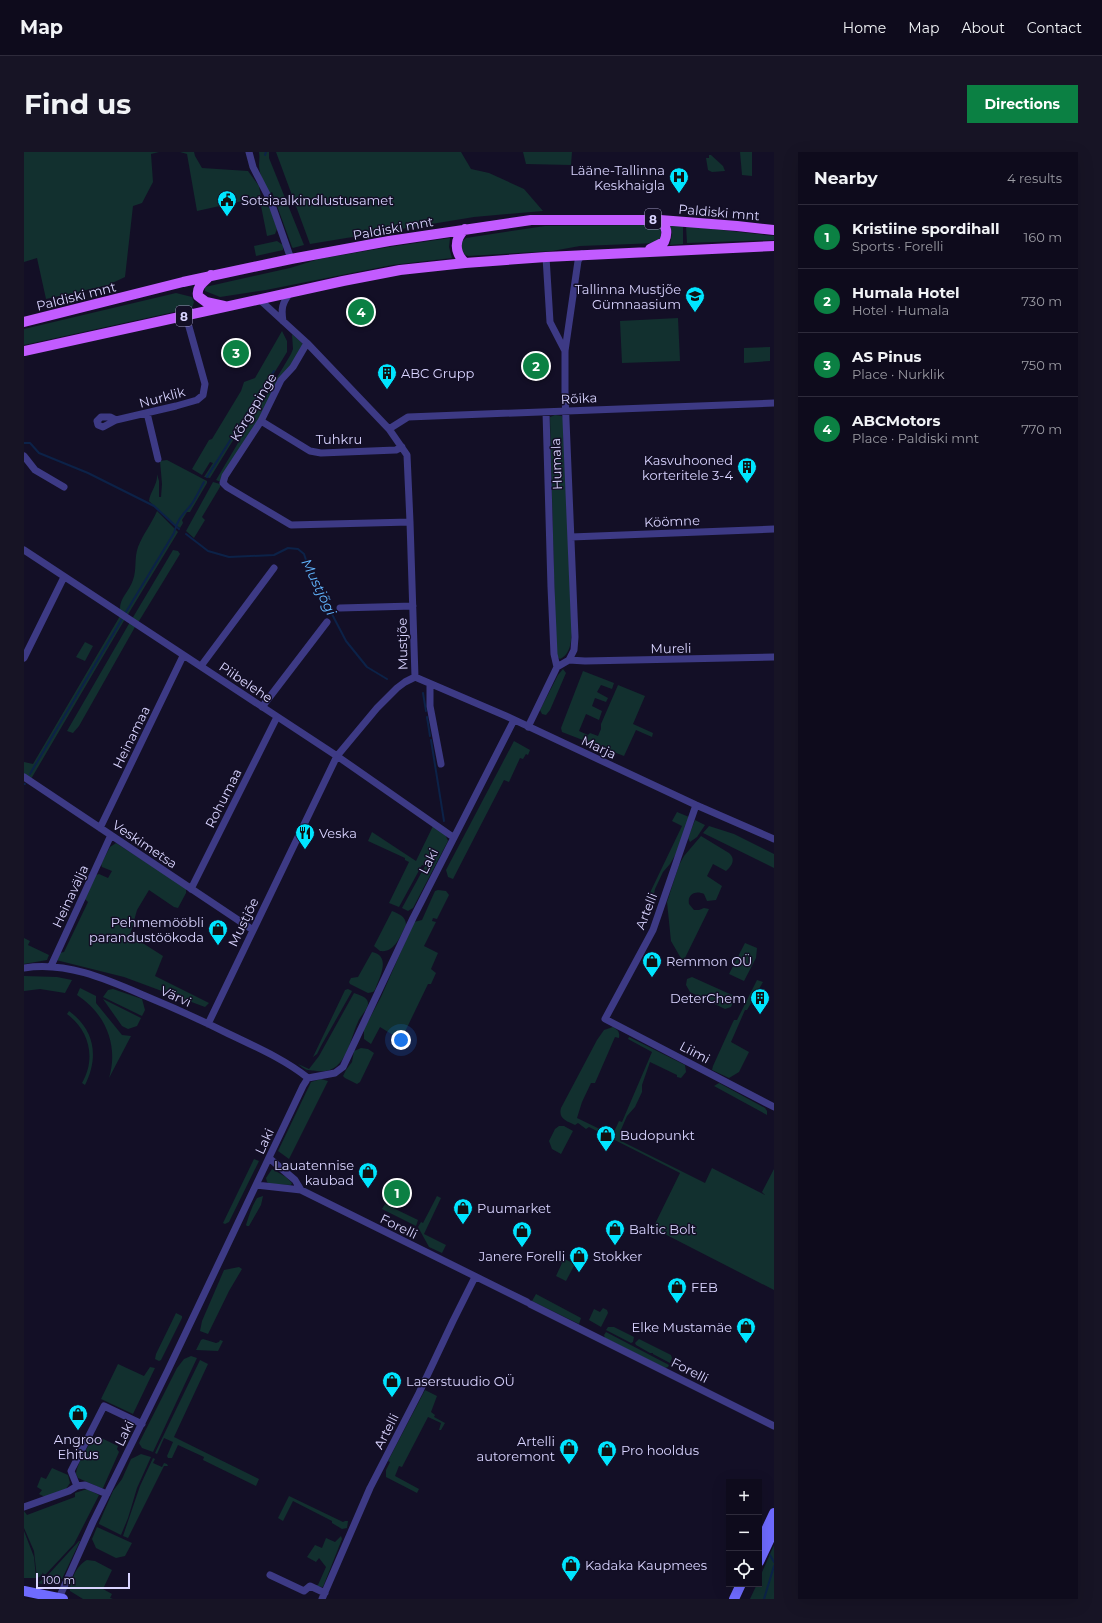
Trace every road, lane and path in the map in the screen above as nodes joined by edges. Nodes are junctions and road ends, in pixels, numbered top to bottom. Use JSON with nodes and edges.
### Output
{"nodes":[{"id":1,"x":249,"y":152,"type":"edge"},
{"id":2,"x":660,"y":220,"type":"junction"},
{"id":3,"x":465,"y":229,"type":"junction"},
{"id":4,"x":774,"y":230,"type":"edge"},
{"id":5,"x":774,"y":246,"type":"edge"},
{"id":6,"x":647,"y":251,"type":"junction"},
{"id":7,"x":582,"y":254,"type":"junction"},
{"id":8,"x":546,"y":256,"type":"junction"},
{"id":9,"x":291,"y":259,"type":"junction"},
{"id":10,"x":465,"y":263,"type":"junction"},
{"id":11,"x":211,"y":275,"type":"junction"},
{"id":12,"x":290,"y":293,"type":"junction"},
{"id":13,"x":260,"y":300,"type":"junction"},
{"id":14,"x":227,"y":307,"type":"junction"},
{"id":15,"x":186,"y":316,"type":"junction"},
{"id":16,"x":24,"y":322,"type":"edge"},
{"id":17,"x":283,"y":322,"type":"junction"},
{"id":18,"x":307,"y":344,"type":"junction"},
{"id":19,"x":24,"y":351,"type":"edge"},
{"id":20,"x":565,"y":351,"type":"junction"},
{"id":21,"x":774,"y":403,"type":"edge"},
{"id":22,"x":566,"y":410,"type":"junction"},
{"id":23,"x":546,"y":412,"type":"junction"},
{"id":24,"x":147,"y":414,"type":"junction"},
{"id":25,"x":116,"y":420,"type":"dead end"},
{"id":26,"x":261,"y":421,"type":"junction"},
{"id":27,"x":389,"y":429,"type":"junction"},
{"id":28,"x":402,"y":447,"type":"junction"},
{"id":29,"x":24,"y":456,"type":"edge"},
{"id":30,"x":158,"y":459,"type":"dead end"},
{"id":31,"x":64,"y":487,"type":"dead end"},
{"id":32,"x":410,"y":522,"type":"junction"},
{"id":33,"x":774,"y":529,"type":"edge"},
{"id":34,"x":571,"y":537,"type":"junction"},
{"id":35,"x":24,"y":550,"type":"edge"},
{"id":36,"x":274,"y":568,"type":"dead end"},
{"id":37,"x":64,"y":577,"type":"junction"},
{"id":38,"x":413,"y":606,"type":"junction"},
{"id":39,"x":340,"y":608,"type":"dead end"},
{"id":40,"x":327,"y":622,"type":"dead end"},
{"id":41,"x":183,"y":656,"type":"junction"},
{"id":42,"x":774,"y":657,"type":"edge"},
{"id":43,"x":24,"y":658,"type":"edge"},
{"id":44,"x":569,"y":660,"type":"junction"},
{"id":45,"x":201,"y":666,"type":"junction"},
{"id":46,"x":557,"y":667,"type":"junction"},
{"id":47,"x":415,"y":677,"type":"junction"},
{"id":48,"x":430,"y":684,"type":"junction"},
{"id":49,"x":262,"y":708,"type":"junction"},
{"id":50,"x":277,"y":717,"type":"junction"},
{"id":51,"x":514,"y":720,"type":"junction"},
{"id":52,"x":528,"y":727,"type":"junction"},
{"id":53,"x":337,"y":756,"type":"junction"},
{"id":54,"x":441,"y":764,"type":"dead end"},
{"id":55,"x":24,"y":777,"type":"edge"},
{"id":56,"x":696,"y":805,"type":"junction"},
{"id":57,"x":100,"y":828,"type":"junction"},
{"id":58,"x":111,"y":835,"type":"junction"},
{"id":59,"x":453,"y":837,"type":"junction"},
{"id":60,"x":774,"y":839,"type":"edge"},
{"id":61,"x":191,"y":889,"type":"junction"},
{"id":62,"x":253,"y":930,"type":"junction"},
{"id":63,"x":51,"y":966,"type":"junction"},
{"id":64,"x":24,"y":968,"type":"edge"},
{"id":65,"x":605,"y":1019,"type":"joint"},
{"id":66,"x":208,"y":1024,"type":"junction"},
{"id":67,"x":308,"y":1078,"type":"junction"},
{"id":68,"x":774,"y":1107,"type":"edge"},
{"id":69,"x":269,"y":1158,"type":"junction"},
{"id":70,"x":256,"y":1185,"type":"junction"},
{"id":71,"x":301,"y":1190,"type":"junction"},
{"id":72,"x":475,"y":1277,"type":"junction"},
{"id":73,"x":142,"y":1424,"type":"junction"},
{"id":74,"x":774,"y":1426,"type":"edge"},
{"id":75,"x":77,"y":1486,"type":"junction"},
{"id":76,"x":107,"y":1494,"type":"junction"},
{"id":77,"x":24,"y":1508,"type":"edge"},
{"id":78,"x":774,"y":1513,"type":"edge"},
{"id":79,"x":774,"y":1530,"type":"edge"},
{"id":80,"x":762,"y":1539,"type":"edge"},
{"id":81,"x":762,"y":1556,"type":"edge"},
{"id":82,"x":270,"y":1575,"type":"dead end"},
{"id":83,"x":740,"y":1587,"type":"edge"},
{"id":84,"x":748,"y":1587,"type":"edge"},
{"id":85,"x":24,"y":1591,"type":"edge"},
{"id":86,"x":323,"y":1596,"type":"edge"},
{"id":87,"x":61,"y":1598,"type":"edge"},
{"id":88,"x":734,"y":1599,"type":"edge"},
{"id":89,"x":742,"y":1599,"type":"edge"}],
"edges":[{"from":1,"to":9,"type":"street"},
{"from":2,"to":3,"type":"main road","name":"Paldiski mnt","number":"8"},
{"from":2,"to":4,"type":"main road","name":"Paldiski mnt","number":"8"},
{"from":2,"to":6,"type":"main road"},
{"from":3,"to":9,"type":"main road","name":"Paldiski mnt","number":"8"},
{"from":3,"to":10,"type":"main road"},
{"from":5,"to":6,"type":"main road","number":"8"},
{"from":6,"to":7,"type":"main road","number":"8"},
{"from":7,"to":8,"type":"main road","number":"8"},
{"from":7,"to":20,"type":"street","name":"Humala"},
{"from":8,"to":10,"type":"main road","number":"8"},
{"from":8,"to":20,"type":"street"},
{"from":9,"to":11,"type":"main road","name":"Paldiski mnt","number":"8"},
{"from":10,"to":12,"type":"main road","number":"8"},
{"from":11,"to":14,"type":"main road"},
{"from":11,"to":16,"type":"main road","name":"Paldiski mnt","number":"8"},
{"from":12,"to":13,"type":"main road","number":"8"},
{"from":12,"to":17,"type":"street"},
{"from":13,"to":14,"type":"main road","number":"8"},
{"from":13,"to":17,"type":"street","name":"Mustjõe"},
{"from":14,"to":15,"type":"main road","number":"8"},
{"from":15,"to":19,"type":"main road","number":"8"},
{"from":15,"to":24,"type":"street","name":"Nurklik"},
{"from":17,"to":18,"type":"street","name":"Mustjõe"},
{"from":18,"to":26,"type":"street","name":"Kõrgepinge"},
{"from":18,"to":27,"type":"street","name":"Mustjõe"},
{"from":20,"to":22,"type":"street","name":"Humala"},
{"from":21,"to":22,"type":"street","name":"Rõika"},
{"from":22,"to":23,"type":"street","name":"Rõika"},
{"from":22,"to":34,"type":"street","name":"Humala"},
{"from":23,"to":27,"type":"street","name":"Rõika"},
{"from":23,"to":46,"type":"street","name":"Humala"},
{"from":24,"to":25,"type":"street","name":"Nurklik"},
{"from":24,"to":30,"type":"street"},
{"from":26,"to":28,"type":"street","name":"Tuhkru"},
{"from":26,"to":32,"type":"street","name":"Kõrgepinge"},
{"from":27,"to":28,"type":"street","name":"Mustjõe"},
{"from":28,"to":32,"type":"street","name":"Mustjõe"},
{"from":29,"to":31,"type":"street"},
{"from":32,"to":38,"type":"street","name":"Mustjõe"},
{"from":33,"to":34,"type":"street","name":"Köömne"},
{"from":34,"to":44,"type":"street","name":"Humala"},
{"from":35,"to":37,"type":"street","name":"Piibelehe"},
{"from":36,"to":45,"type":"street"},
{"from":37,"to":41,"type":"street","name":"Piibelehe"},
{"from":37,"to":43,"type":"street"},
{"from":38,"to":39,"type":"street"},
{"from":38,"to":47,"type":"street","name":"Mustjõe"},
{"from":40,"to":49,"type":"street"},
{"from":41,"to":45,"type":"street","name":"Piibelehe"},
{"from":41,"to":57,"type":"street","name":"Heinamaa"},
{"from":42,"to":44,"type":"street","name":"Mureli"},
{"from":44,"to":46,"type":"street"},
{"from":45,"to":49,"type":"street","name":"Piibelehe"},
{"from":46,"to":52,"type":"street"},
{"from":47,"to":48,"type":"street","name":"Marja"},
{"from":47,"to":53,"type":"street","name":"Mustjõe"},
{"from":48,"to":51,"type":"street","name":"Marja"},
{"from":48,"to":54,"type":"street"},
{"from":49,"to":50,"type":"street","name":"Piibelehe"},
{"from":50,"to":53,"type":"street","name":"Piibelehe"},
{"from":50,"to":61,"type":"street","name":"Rohumaa"},
{"from":51,"to":52,"type":"street","name":"Marja"},
{"from":51,"to":59,"type":"street","name":"Laki"},
{"from":52,"to":56,"type":"street","name":"Marja"},
{"from":53,"to":59,"type":"street","name":"Piibelehe"},
{"from":53,"to":62,"type":"street","name":"Mustjõe"},
{"from":55,"to":57,"type":"street","name":"Veskimetsa"},
{"from":56,"to":60,"type":"street","name":"Marja"},
{"from":56,"to":65,"type":"street","name":"Artelli"},
{"from":57,"to":58,"type":"street","name":"Veskimetsa"},
{"from":58,"to":61,"type":"street","name":"Veskimetsa"},
{"from":58,"to":63,"type":"street","name":"Heinavälja"},
{"from":59,"to":67,"type":"street","name":"Laki"},
{"from":61,"to":62,"type":"street","name":"Veskimetsa"},
{"from":62,"to":66,"type":"street","name":"Mustjõe"},
{"from":63,"to":64,"type":"street","name":"Värvi"},
{"from":63,"to":66,"type":"street","name":"Värvi"},
{"from":65,"to":68,"type":"street","name":"Liimi"},
{"from":66,"to":67,"type":"street","name":"Värvi"},
{"from":67,"to":69,"type":"street","name":"Laki"},
{"from":69,"to":70,"type":"street","name":"Laki"},
{"from":69,"to":71,"type":"street"},
{"from":70,"to":71,"type":"street","name":"Forelli"},
{"from":70,"to":73,"type":"street","name":"Laki"},
{"from":71,"to":72,"type":"street","name":"Forelli"},
{"from":72,"to":74,"type":"street","name":"Forelli"},
{"from":72,"to":86,"type":"street","name":"Artelli"},
{"from":73,"to":75,"type":"street"},
{"from":73,"to":76,"type":"street","name":"Laki"},
{"from":75,"to":76,"type":"street"},
{"from":75,"to":77,"type":"street"},
{"from":76,"to":87,"type":"street","name":"Laki"},
{"from":78,"to":80,"type":"main road"},
{"from":79,"to":81,"type":"main road"},
{"from":82,"to":86,"type":"street"},
{"from":83,"to":88,"type":"main road"},
{"from":84,"to":89,"type":"main road"},
{"from":85,"to":87,"type":"main road"}]}
